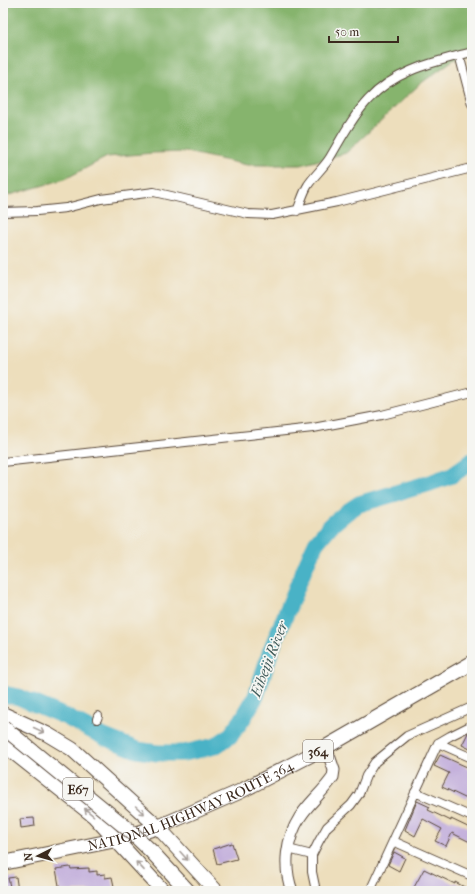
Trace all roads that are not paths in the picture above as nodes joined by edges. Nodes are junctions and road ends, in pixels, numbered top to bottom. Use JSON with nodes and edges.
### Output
{"nodes":[{"id":1,"x":472,"y":52,"type":"edge"},
{"id":2,"x":461,"y":62,"type":"dead end"},
{"id":3,"x":472,"y":104,"type":"edge"},
{"id":4,"x":472,"y":168,"type":"edge"},
{"id":5,"x":297,"y":211,"type":"junction"},
{"id":6,"x":3,"y":212,"type":"edge"},
{"id":7,"x":472,"y":392,"type":"edge"},
{"id":8,"x":3,"y":462,"type":"edge"},
{"id":9,"x":472,"y":663,"type":"edge"},
{"id":10,"x":472,"y":707,"type":"edge"},
{"id":11,"x":3,"y":714,"type":"edge"},
{"id":12,"x":472,"y":726,"type":"edge"},
{"id":13,"x":3,"y":727,"type":"edge"},
{"id":14,"x":438,"y":743,"type":"junction"},
{"id":15,"x":3,"y":744,"type":"edge"},
{"id":16,"x":326,"y":746,"type":"junction"},
{"id":17,"x":472,"y":758,"type":"edge"},
{"id":18,"x":415,"y":792,"type":"junction"},
{"id":19,"x":472,"y":817,"type":"edge"},
{"id":20,"x":158,"y":827,"type":"junction"},
{"id":21,"x":116,"y":840,"type":"junction"},
{"id":22,"x":393,"y":841,"type":"junction"},
{"id":23,"x":288,"y":849,"type":"junction"},
{"id":24,"x":312,"y":855,"type":"junction"},
{"id":25,"x":3,"y":863,"type":"edge"},
{"id":26,"x":472,"y":876,"type":"edge"},
{"id":27,"x":371,"y":890,"type":"edge"},
{"id":28,"x":163,"y":891,"type":"edge"},
{"id":29,"x":188,"y":891,"type":"edge"},
{"id":30,"x":216,"y":891,"type":"edge"},
{"id":31,"x":292,"y":891,"type":"edge"},
{"id":32,"x":316,"y":891,"type":"edge"}],
"edges":[{"from":1,"to":5,"type":"street"},
{"from":2,"to":3,"type":"street"},
{"from":4,"to":5,"type":"street"},
{"from":5,"to":6,"type":"street"},
{"from":7,"to":8,"type":"street"},
{"from":9,"to":16,"type":"highway","name":"NATIONAL HIGHWAY ROUTE 364","number":"364"},
{"from":10,"to":24,"type":"street"},
{"from":11,"to":20,"type":"highway","one_way":true},
{"from":12,"to":14,"type":"street"},
{"from":13,"to":29,"type":"highway","number":"E67","bridge":true},
{"from":14,"to":17,"type":"street"},
{"from":14,"to":18,"type":"street"},
{"from":21,"to":15,"type":"highway","one_way":true},
{"from":16,"to":20,"type":"highway","name":"NATIONAL HIGHWAY ROUTE 364","number":"364"},
{"from":16,"to":23,"type":"main road"},
{"from":18,"to":19,"type":"street"},
{"from":18,"to":22,"type":"street"},
{"from":20,"to":21,"type":"highway","name":"NATIONAL HIGHWAY ROUTE 364","number":"364"},
{"from":20,"to":30,"type":"highway","one_way":true},
{"from":21,"to":25,"type":"highway","name":"NATIONAL HIGHWAY ROUTE 364","number":"364"},
{"from":28,"to":21,"type":"highway","one_way":true},
{"from":22,"to":26,"type":"street"},
{"from":22,"to":27,"type":"street"},
{"from":23,"to":24,"type":"street"},
{"from":23,"to":31,"type":"main road"},
{"from":24,"to":32,"type":"street"}]}
